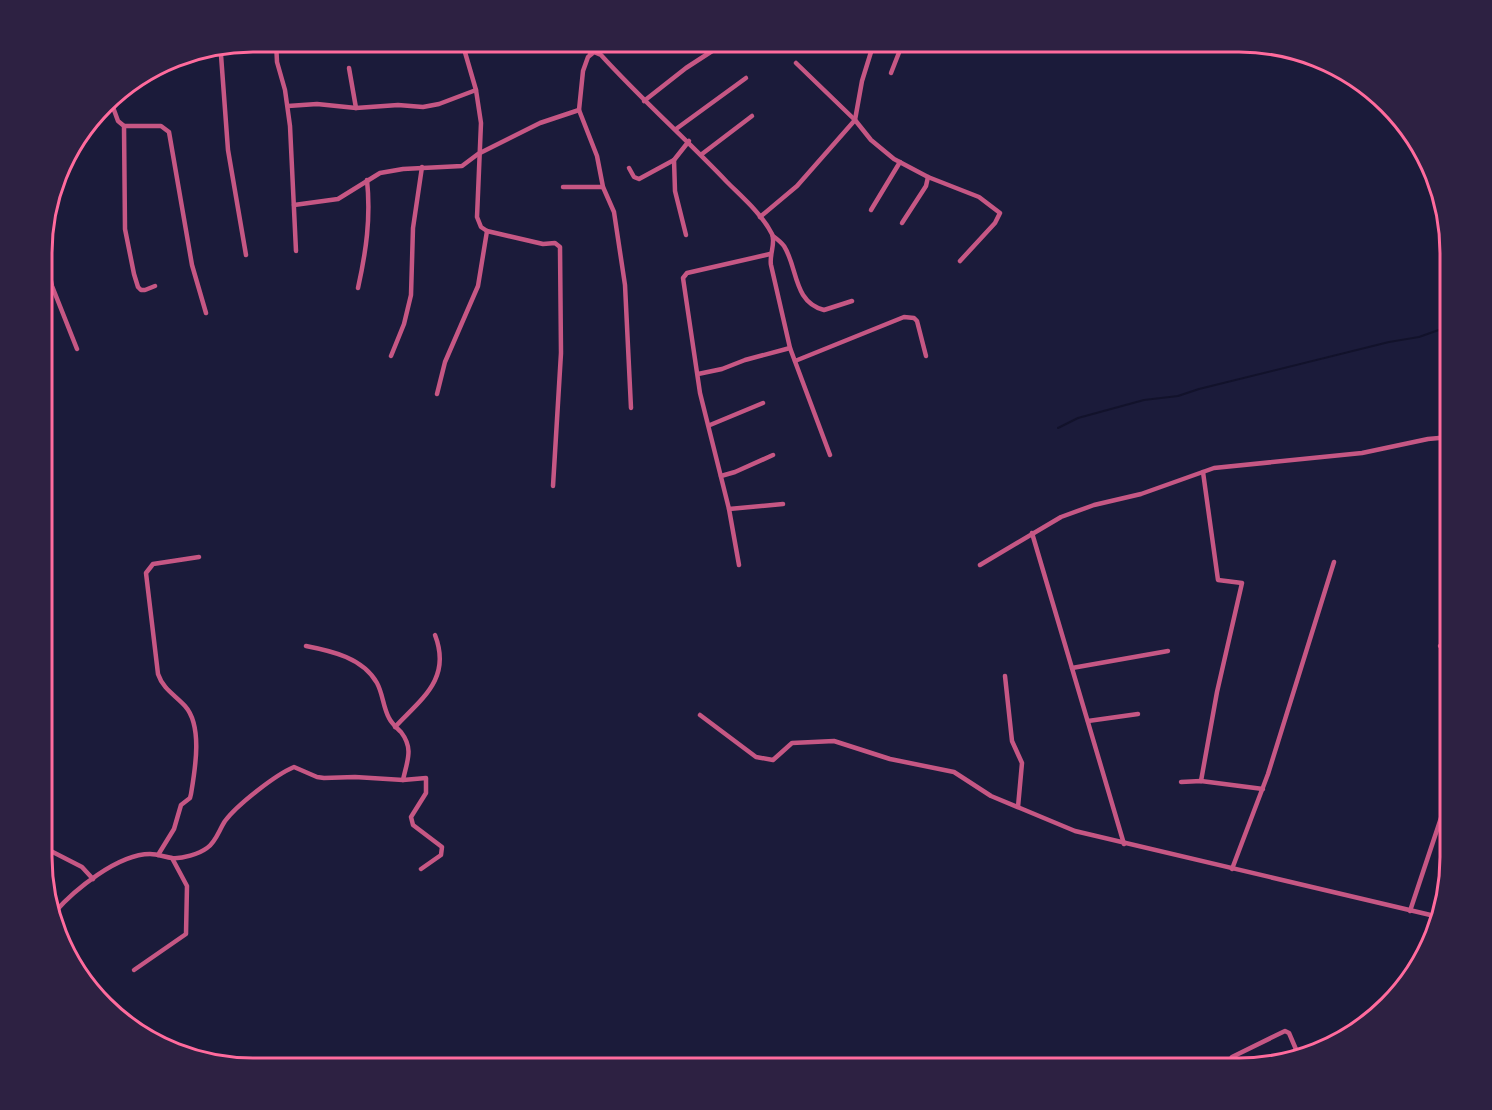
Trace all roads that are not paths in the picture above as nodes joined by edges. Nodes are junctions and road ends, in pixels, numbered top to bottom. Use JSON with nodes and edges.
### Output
{"nodes":[{"id":1,"x":277,"y":53,"type":"edge"},
{"id":2,"x":465,"y":53,"type":"edge"},
{"id":3,"x":591,"y":53,"type":"joint"},
{"id":4,"x":709,"y":53,"type":"edge"},
{"id":5,"x":871,"y":53,"type":"edge"},
{"id":6,"x":899,"y":53,"type":"edge"},
{"id":7,"x":221,"y":55,"type":"edge"},
{"id":8,"x":796,"y":63,"type":"dead end"},
{"id":9,"x":349,"y":68,"type":"dead end"},
{"id":10,"x":891,"y":73,"type":"dead end"},
{"id":11,"x":746,"y":78,"type":"dead end"},
{"id":12,"x":476,"y":90,"type":"junction"},
{"id":13,"x":644,"y":101,"type":"junction"},
{"id":14,"x":288,"y":106,"type":"junction"},
{"id":15,"x":356,"y":108,"type":"junction"},
{"id":16,"x":114,"y":109,"type":"edge"},
{"id":17,"x":579,"y":110,"type":"junction"},
{"id":18,"x":752,"y":116,"type":"dead end"},
{"id":19,"x":855,"y":120,"type":"junction"},
{"id":20,"x":124,"y":126,"type":"junction"},
{"id":21,"x":676,"y":129,"type":"junction"},
{"id":22,"x":688,"y":141,"type":"junction"},
{"id":23,"x":478,"y":154,"type":"junction"},
{"id":24,"x":702,"y":154,"type":"junction"},
{"id":25,"x":674,"y":160,"type":"junction"},
{"id":26,"x":900,"y":162,"type":"junction"},
{"id":27,"x":422,"y":168,"type":"junction"},
{"id":28,"x":629,"y":168,"type":"dead end"},
{"id":29,"x":928,"y":177,"type":"junction"},
{"id":30,"x":367,"y":180,"type":"junction"},
{"id":31,"x":563,"y":187,"type":"dead end"},
{"id":32,"x":603,"y":187,"type":"junction"},
{"id":33,"x":294,"y":205,"type":"junction"},
{"id":34,"x":871,"y":210,"type":"dead end"},
{"id":35,"x":760,"y":217,"type":"junction"},
{"id":36,"x":902,"y":223,"type":"dead end"},
{"id":37,"x":487,"y":231,"type":"junction"},
{"id":38,"x":686,"y":235,"type":"dead end"},
{"id":39,"x":773,"y":236,"type":"junction"},
{"id":40,"x":296,"y":250,"type":"dead end"},
{"id":41,"x":770,"y":254,"type":"junction"},
{"id":42,"x":246,"y":255,"type":"dead end"},
{"id":43,"x":960,"y":261,"type":"dead end"},
{"id":44,"x":52,"y":285,"type":"edge"},
{"id":45,"x":155,"y":286,"type":"dead end"},
{"id":46,"x":358,"y":288,"type":"dead end"},
{"id":47,"x":852,"y":301,"type":"dead end"},
{"id":48,"x":206,"y":313,"type":"dead end"},
{"id":49,"x":790,"y":348,"type":"junction"},
{"id":50,"x":77,"y":349,"type":"dead end"},
{"id":51,"x":391,"y":356,"type":"dead end"},
{"id":52,"x":926,"y":356,"type":"dead end"},
{"id":53,"x":795,"y":362,"type":"junction"},
{"id":54,"x":698,"y":374,"type":"junction"},
{"id":55,"x":437,"y":394,"type":"dead end"},
{"id":56,"x":762,"y":403,"type":"dead end"},
{"id":57,"x":631,"y":408,"type":"dead end"},
{"id":58,"x":710,"y":425,"type":"junction"},
{"id":59,"x":1439,"y":438,"type":"edge"},
{"id":60,"x":773,"y":455,"type":"dead end"},
{"id":61,"x":830,"y":455,"type":"dead end"},
{"id":62,"x":1203,"y":472,"type":"junction"},
{"id":63,"x":721,"y":476,"type":"junction"},
{"id":64,"x":553,"y":486,"type":"dead end"},
{"id":65,"x":783,"y":504,"type":"dead end"},
{"id":66,"x":729,"y":509,"type":"junction"},
{"id":67,"x":1032,"y":533,"type":"junction"},
{"id":68,"x":199,"y":557,"type":"dead end"},
{"id":69,"x":1334,"y":562,"type":"dead end"},
{"id":70,"x":739,"y":565,"type":"dead end"},
{"id":71,"x":980,"y":565,"type":"dead end"},
{"id":72,"x":435,"y":635,"type":"dead end"},
{"id":73,"x":306,"y":646,"type":"dead end"},
{"id":74,"x":1168,"y":651,"type":"dead end"},
{"id":75,"x":1072,"y":668,"type":"junction"},
{"id":76,"x":1005,"y":676,"type":"dead end"},
{"id":77,"x":1138,"y":714,"type":"dead end"},
{"id":78,"x":700,"y":715,"type":"dead end"},
{"id":79,"x":1088,"y":721,"type":"junction"},
{"id":80,"x":395,"y":727,"type":"junction"},
{"id":81,"x":403,"y":780,"type":"junction"},
{"id":82,"x":1201,"y":781,"type":"junction"},
{"id":83,"x":1181,"y":782,"type":"dead end"},
{"id":84,"x":1263,"y":789,"type":"junction"},
{"id":85,"x":1018,"y":807,"type":"junction"},
{"id":86,"x":1439,"y":824,"type":"edge"},
{"id":87,"x":1124,"y":844,"type":"junction"},
{"id":88,"x":53,"y":853,"type":"edge"},
{"id":89,"x":158,"y":855,"type":"junction"},
{"id":90,"x":172,"y":858,"type":"junction"},
{"id":91,"x":421,"y":869,"type":"dead end"},
{"id":92,"x":1232,"y":870,"type":"junction"},
{"id":93,"x":93,"y":879,"type":"junction"},
{"id":94,"x":59,"y":907,"type":"edge"},
{"id":95,"x":1410,"y":911,"type":"junction"},
{"id":96,"x":1431,"y":915,"type":"edge"},
{"id":97,"x":134,"y":970,"type":"dead end"},
{"id":98,"x":1296,"y":1049,"type":"edge"},
{"id":99,"x":1231,"y":1058,"type":"edge"}],
"edges":[{"from":1,"to":14,"type":"street"},
{"from":2,"to":12,"type":"street"},
{"from":3,"to":13,"type":"street"},
{"from":3,"to":17,"type":"street"},
{"from":4,"to":13,"type":"street"},
{"from":5,"to":19,"type":"street"},
{"from":6,"to":10,"type":"street"},
{"from":7,"to":42,"type":"street"},
{"from":8,"to":19,"type":"street"},
{"from":9,"to":15,"type":"street"},
{"from":11,"to":21,"type":"street"},
{"from":12,"to":15,"type":"street"},
{"from":12,"to":23,"type":"street"},
{"from":13,"to":21,"type":"street"},
{"from":14,"to":15,"type":"street"},
{"from":14,"to":33,"type":"street"},
{"from":16,"to":20,"type":"street"},
{"from":17,"to":23,"type":"street"},
{"from":17,"to":32,"type":"street"},
{"from":18,"to":24,"type":"street"},
{"from":19,"to":26,"type":"street"},
{"from":19,"to":35,"type":"street"},
{"from":20,"to":45,"type":"street"},
{"from":20,"to":48,"type":"street"},
{"from":21,"to":22,"type":"street"},
{"from":22,"to":24,"type":"street"},
{"from":22,"to":25,"type":"street"},
{"from":23,"to":27,"type":"street"},
{"from":23,"to":37,"type":"street"},
{"from":24,"to":35,"type":"street"},
{"from":25,"to":28,"type":"street"},
{"from":25,"to":38,"type":"street"},
{"from":26,"to":29,"type":"street"},
{"from":26,"to":34,"type":"street"},
{"from":27,"to":30,"type":"street"},
{"from":27,"to":51,"type":"street"},
{"from":29,"to":36,"type":"street"},
{"from":29,"to":43,"type":"street"},
{"from":30,"to":33,"type":"street"},
{"from":30,"to":46,"type":"street"},
{"from":31,"to":32,"type":"street"},
{"from":32,"to":57,"type":"street"},
{"from":33,"to":40,"type":"street"},
{"from":35,"to":39,"type":"street"},
{"from":37,"to":55,"type":"street"},
{"from":37,"to":64,"type":"street"},
{"from":39,"to":41,"type":"street"},
{"from":39,"to":47,"type":"street"},
{"from":41,"to":49,"type":"street"},
{"from":41,"to":54,"type":"street"},
{"from":44,"to":50,"type":"street"},
{"from":49,"to":53,"type":"street"},
{"from":49,"to":54,"type":"street"},
{"from":52,"to":53,"type":"street"},
{"from":53,"to":61,"type":"street"},
{"from":54,"to":58,"type":"street"},
{"from":56,"to":58,"type":"street"},
{"from":58,"to":63,"type":"street"},
{"from":59,"to":62,"type":"street"},
{"from":60,"to":63,"type":"street"},
{"from":62,"to":67,"type":"street"},
{"from":62,"to":82,"type":"street"},
{"from":63,"to":66,"type":"street"},
{"from":65,"to":66,"type":"street"},
{"from":66,"to":70,"type":"street"},
{"from":67,"to":71,"type":"street"},
{"from":67,"to":75,"type":"street"},
{"from":68,"to":89,"type":"street"},
{"from":69,"to":84,"type":"street"},
{"from":72,"to":80,"type":"street"},
{"from":73,"to":80,"type":"street"},
{"from":74,"to":75,"type":"street"},
{"from":75,"to":79,"type":"street"},
{"from":76,"to":85,"type":"street"},
{"from":77,"to":79,"type":"street"},
{"from":78,"to":85,"type":"street"},
{"from":79,"to":87,"type":"street"},
{"from":80,"to":81,"type":"street"},
{"from":81,"to":90,"type":"street"},
{"from":81,"to":91,"type":"street"},
{"from":82,"to":83,"type":"street"},
{"from":82,"to":84,"type":"street"},
{"from":84,"to":92,"type":"street"},
{"from":85,"to":87,"type":"street"},
{"from":86,"to":95,"type":"street"},
{"from":87,"to":92,"type":"street"},
{"from":88,"to":93,"type":"street"},
{"from":89,"to":90,"type":"street"},
{"from":89,"to":93,"type":"street"},
{"from":90,"to":97,"type":"street"},
{"from":92,"to":95,"type":"street"},
{"from":93,"to":94,"type":"street"},
{"from":95,"to":96,"type":"street"},
{"from":98,"to":99,"type":"street"}]}
